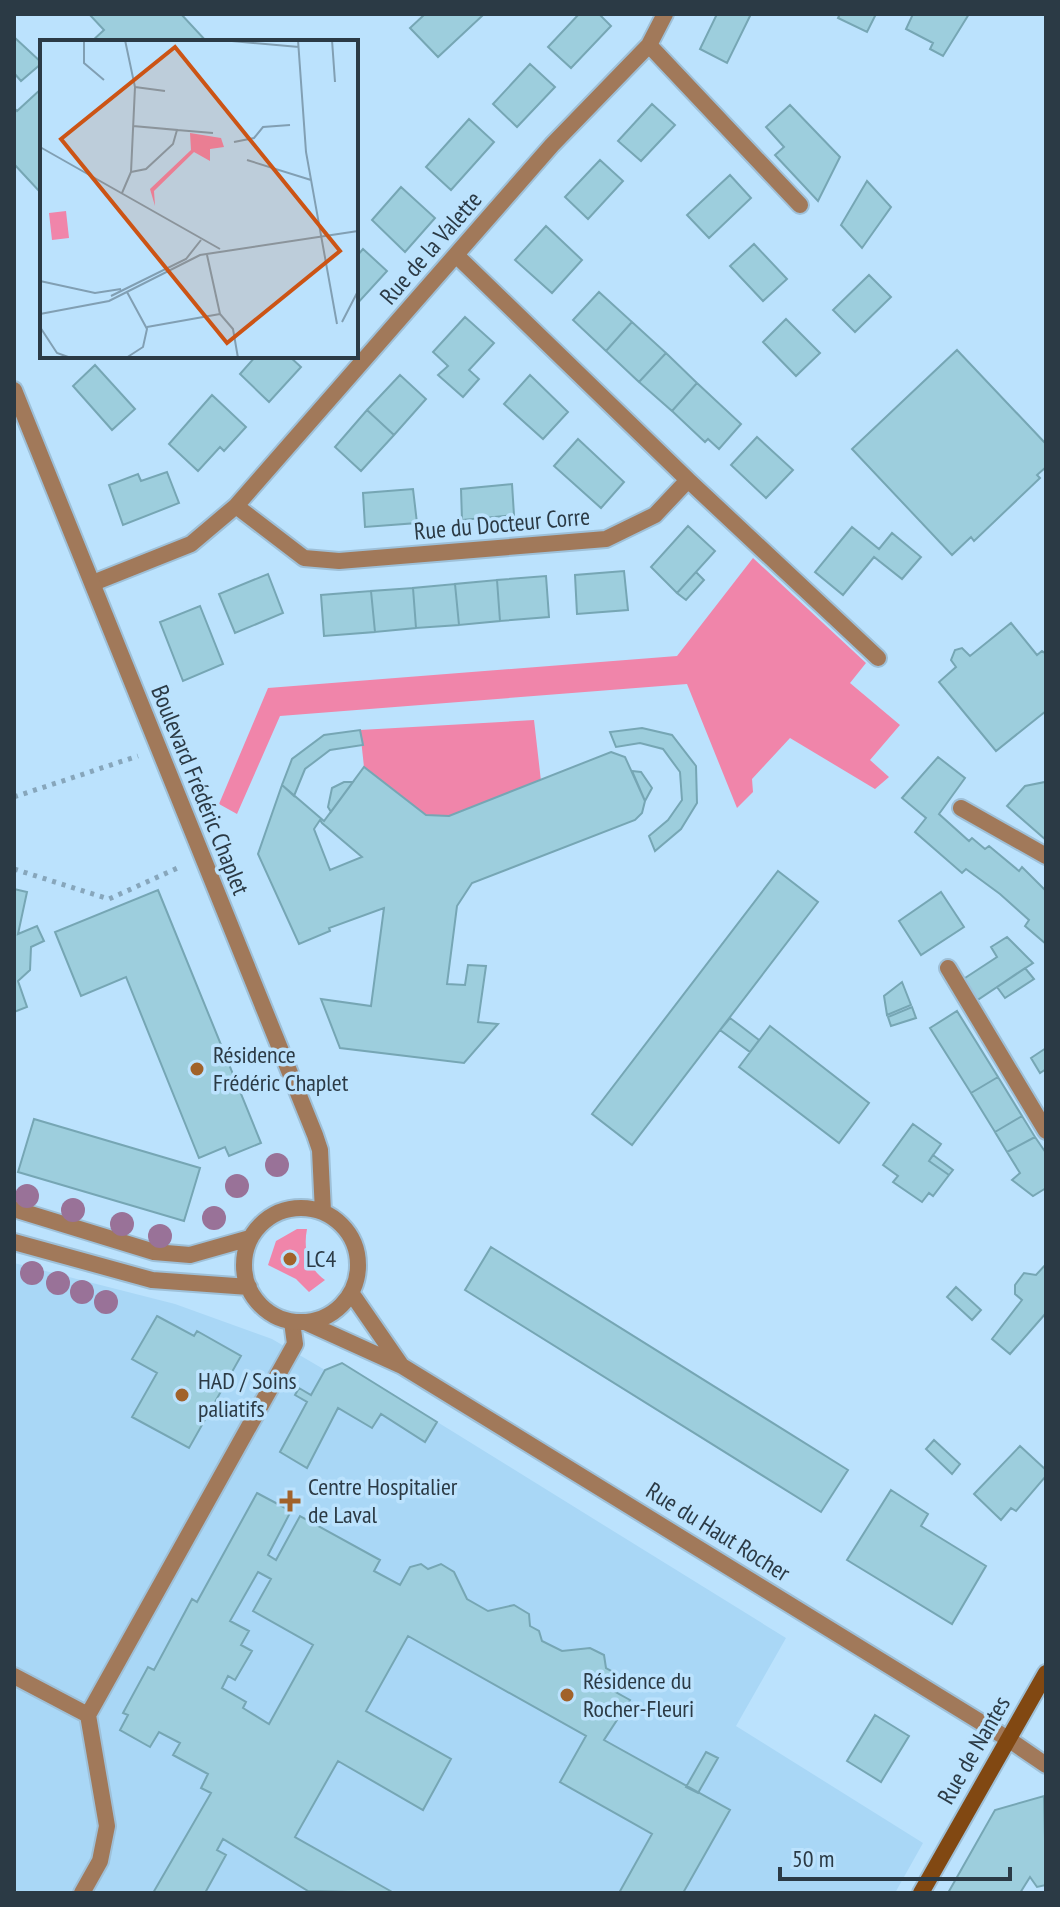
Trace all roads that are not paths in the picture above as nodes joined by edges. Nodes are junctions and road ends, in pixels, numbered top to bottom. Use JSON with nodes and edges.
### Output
{"nodes":[{"id":1,"x":665,"y":14,"type":"edge"},
{"id":2,"x":649,"y":45,"type":"junction"},
{"id":3,"x":800,"y":205,"type":"dead end"},
{"id":4,"x":457,"y":256,"type":"junction"},
{"id":5,"x":14,"y":390,"type":"edge"},
{"id":6,"x":688,"y":480,"type":"junction"},
{"id":7,"x":236,"y":506,"type":"junction"},
{"id":8,"x":93,"y":583,"type":"junction"},
{"id":9,"x":878,"y":658,"type":"dead end"},
{"id":10,"x":961,"y":808,"type":"dead end"},
{"id":11,"x":1046,"y":856,"type":"edge"},
{"id":12,"x":948,"y":968,"type":"dead end"},
{"id":13,"x":1046,"y":1131,"type":"edge"},
{"id":14,"x":14,"y":1209,"type":"edge"},
{"id":15,"x":323,"y":1212,"type":"junction"},
{"id":16,"x":250,"y":1238,"type":"junction"},
{"id":17,"x":14,"y":1242,"type":"edge"},
{"id":18,"x":249,"y":1287,"type":"junction"},
{"id":19,"x":352,"y":1294,"type":"junction"},
{"id":20,"x":299,"y":1322,"type":"junction"},
{"id":21,"x":402,"y":1366,"type":"junction"},
{"id":22,"x":1046,"y":1673,"type":"edge"},
{"id":23,"x":14,"y":1676,"type":"edge"},
{"id":24,"x":88,"y":1715,"type":"junction"},
{"id":25,"x":1008,"y":1739,"type":"junction"},
{"id":26,"x":1046,"y":1765,"type":"edge"},
{"id":27,"x":82,"y":1893,"type":"edge"},
{"id":28,"x":921,"y":1893,"type":"edge"}],
"edges":[{"from":1,"to":2,"type":"street","name":"Rue de la Valette"},
{"from":2,"to":3,"type":"street"},
{"from":2,"to":4,"type":"street","name":"Rue de la Valette"},
{"from":4,"to":6,"type":"street"},
{"from":4,"to":7,"type":"street","name":"Rue de la Valette"},
{"from":5,"to":8,"type":"street","name":"Boulevard Frédéric Chaplet"},
{"from":6,"to":7,"type":"street","name":"Rue du Docteur Corre"},
{"from":6,"to":9,"type":"street"},
{"from":7,"to":8,"type":"street","name":"Rue de la Valette"},
{"from":8,"to":15,"type":"street","name":"Boulevard Frédéric Chaplet"},
{"from":10,"to":11,"type":"street"},
{"from":12,"to":13,"type":"street"},
{"from":14,"to":16,"type":"street"},
{"from":15,"to":16,"type":"street"},
{"from":15,"to":19,"type":"street"},
{"from":16,"to":18,"type":"street"},
{"from":17,"to":18,"type":"street"},
{"from":18,"to":20,"type":"street"},
{"from":19,"to":20,"type":"street"},
{"from":19,"to":21,"type":"street","name":"Rue du Haut Rocher"},
{"from":20,"to":21,"type":"street","name":"Rue du Haut Rocher"},
{"from":20,"to":24,"type":"street"},
{"from":21,"to":25,"type":"street","name":"Rue du Haut Rocher"},
{"from":22,"to":25,"type":"main road","name":"Rue de Nantes"},
{"from":23,"to":24,"type":"street"},
{"from":24,"to":27,"type":"street"},
{"from":25,"to":26,"type":"street","name":"Rue du Haut Rocher"},
{"from":25,"to":28,"type":"main road","name":"Rue de Nantes"}]}
